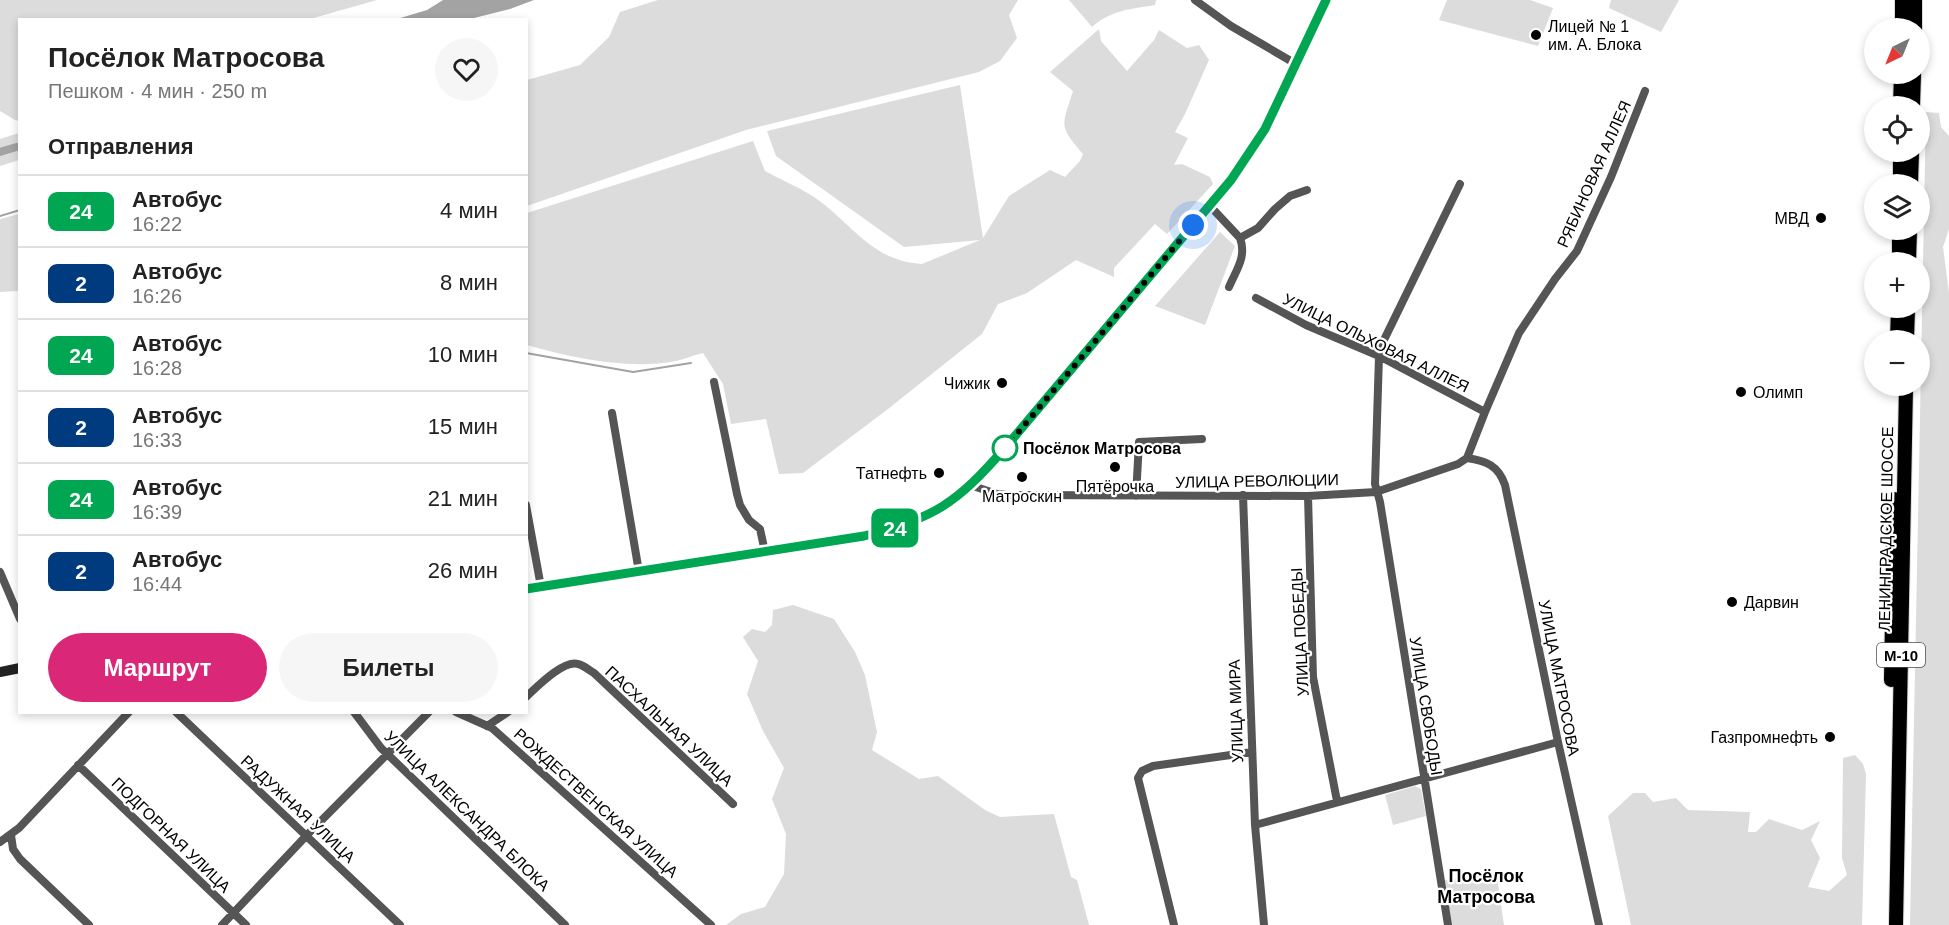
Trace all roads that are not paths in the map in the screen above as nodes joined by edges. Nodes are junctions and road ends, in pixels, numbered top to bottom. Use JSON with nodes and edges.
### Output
{"nodes":[{"id":1,"x":1195,"y":0,"type":"edge"},
{"id":2,"x":1326,"y":0,"type":"edge"},
{"id":3,"x":1902,"y":0,"type":"edge"},
{"id":4,"x":1915,"y":0,"type":"edge"},
{"id":5,"x":1902,"y":18,"type":"edge"},
{"id":6,"x":1915,"y":18,"type":"edge"},
{"id":7,"x":1296,"y":63,"type":"junction"},
{"id":8,"x":1645,"y":91,"type":"dead end"},
{"id":9,"x":1460,"y":184,"type":"dead end"},
{"id":10,"x":1307,"y":190,"type":"dead end"},
{"id":11,"x":1210,"y":206,"type":"junction"},
{"id":12,"x":1240,"y":238,"type":"junction"},
{"id":13,"x":1229,"y":287,"type":"dead end"},
{"id":14,"x":1256,"y":298,"type":"dead end"},
{"id":15,"x":1379,"y":356,"type":"junction"},
{"id":16,"x":714,"y":382,"type":"dead end"},
{"id":17,"x":1896,"y":396,"type":"edge"},
{"id":18,"x":1906,"y":396,"type":"edge"},
{"id":19,"x":1485,"y":412,"type":"junction"},
{"id":20,"x":612,"y":414,"type":"dead end"},
{"id":21,"x":1202,"y":439,"type":"dead end"},
{"id":22,"x":1467,"y":458,"type":"junction"},
{"id":23,"x":970,"y":485,"type":"junction"},
{"id":24,"x":1376,"y":492,"type":"junction"},
{"id":25,"x":1243,"y":495,"type":"junction"},
{"id":26,"x":1136,"y":496,"type":"junction"},
{"id":27,"x":1308,"y":496,"type":"junction"},
{"id":28,"x":528,"y":517,"type":"edge"},
{"id":29,"x":765,"y":552,"type":"junction"},
{"id":30,"x":0,"y":572,"type":"edge"},
{"id":31,"x":639,"y":572,"type":"junction"},
{"id":32,"x":541,"y":587,"type":"junction"},
{"id":33,"x":528,"y":589,"type":"edge"},
{"id":34,"x":18,"y":614,"type":"edge"},
{"id":35,"x":18,"y":668,"type":"edge"},
{"id":36,"x":0,"y":672,"type":"edge"},
{"id":37,"x":528,"y":695,"type":"edge"},
{"id":38,"x":127,"y":714,"type":"edge"},
{"id":39,"x":178,"y":714,"type":"edge"},
{"id":40,"x":356,"y":714,"type":"edge"},
{"id":41,"x":427,"y":714,"type":"edge"},
{"id":42,"x":460,"y":714,"type":"edge"},
{"id":43,"x":505,"y":714,"type":"edge"},
{"id":44,"x":487,"y":726,"type":"junction"},
{"id":45,"x":1558,"y":742,"type":"junction"},
{"id":46,"x":1252,"y":752,"type":"junction"},
{"id":47,"x":387,"y":754,"type":"junction"},
{"id":48,"x":78,"y":765,"type":"junction"},
{"id":49,"x":1425,"y":780,"type":"junction"},
{"id":50,"x":1337,"y":801,"type":"junction"},
{"id":51,"x":733,"y":804,"type":"dead end"},
{"id":52,"x":1255,"y":825,"type":"junction"},
{"id":53,"x":11,"y":835,"type":"junction"},
{"id":54,"x":307,"y":835,"type":"junction"},
{"id":55,"x":0,"y":842,"type":"edge"},
{"id":56,"x":234,"y":913,"type":"junction"},
{"id":57,"x":89,"y":925,"type":"edge"},
{"id":58,"x":222,"y":925,"type":"edge"},
{"id":59,"x":246,"y":925,"type":"edge"},
{"id":60,"x":400,"y":925,"type":"edge"},
{"id":61,"x":565,"y":925,"type":"edge"},
{"id":62,"x":711,"y":925,"type":"edge"},
{"id":63,"x":1174,"y":925,"type":"edge"},
{"id":64,"x":1264,"y":925,"type":"edge"},
{"id":65,"x":1448,"y":925,"type":"edge"},
{"id":66,"x":1599,"y":925,"type":"edge"},
{"id":67,"x":1887,"y":925,"type":"edge"},
{"id":68,"x":1896,"y":925,"type":"edge"}],
"edges":[{"from":1,"to":7,"type":"street"},
{"from":2,"to":7,"type":"main road"},
{"from":3,"to":5,"type":"highway"},
{"from":4,"to":6,"type":"highway"},
{"from":7,"to":11,"type":"main road"},
{"from":8,"to":19,"type":"street","name":"РЯБИНОВАЯ АЛЛЕЯ"},
{"from":9,"to":15,"type":"street","name":"УЛИЦА СВОБОДЫ"},
{"from":10,"to":12,"type":"street"},
{"from":11,"to":12,"type":"street"},
{"from":11,"to":23,"type":"main road"},
{"from":12,"to":13,"type":"street"},
{"from":14,"to":15,"type":"street","name":"УЛИЦА ОЛЬХОВАЯ АЛЛЕЯ"},
{"from":15,"to":19,"type":"street","name":"УЛИЦА ОЛЬХОВАЯ АЛЛЕЯ"},
{"from":15,"to":24,"type":"street","name":"УЛИЦА СВОБОДЫ"},
{"from":16,"to":29,"type":"street"},
{"from":17,"to":67,"type":"highway","name":"ЛЕНИНГРАДСКОЕ ШОССЕ","number":"М-10"},
{"from":18,"to":68,"type":"highway","name":"ЛЕНИНГРАДСКОЕ ШОССЕ","number":"М-10"},
{"from":19,"to":22,"type":"street","name":"РЯБИНОВАЯ АЛЛЕЯ"},
{"from":20,"to":31,"type":"street"},
{"from":21,"to":26,"type":"street"},
{"from":22,"to":24,"type":"street","name":"УЛИЦА РЕВОЛЮЦИИ"},
{"from":22,"to":45,"type":"street","name":"УЛИЦА МАТРОСОВА"},
{"from":23,"to":26,"type":"street","name":"УЛИЦА РЕВОЛЮЦИИ"},
{"from":23,"to":29,"type":"main road"},
{"from":24,"to":27,"type":"street","name":"УЛИЦА РЕВОЛЮЦИИ"},
{"from":24,"to":49,"type":"street","name":"УЛИЦА СВОБОДЫ"},
{"from":25,"to":26,"type":"street","name":"УЛИЦА РЕВОЛЮЦИИ"},
{"from":25,"to":27,"type":"street","name":"УЛИЦА РЕВОЛЮЦИИ"},
{"from":25,"to":46,"type":"street","name":"УЛИЦА МИРА"},
{"from":27,"to":50,"type":"street","name":"УЛИЦА ПОБЕДЫ"},
{"from":28,"to":32,"type":"street"},
{"from":29,"to":31,"type":"main road"},
{"from":30,"to":34,"type":"street"},
{"from":31,"to":32,"type":"main road"},
{"from":32,"to":33,"type":"main road"},
{"from":35,"to":36,"type":"main road"},
{"from":37,"to":51,"type":"street","name":"ПАСХАЛЬНАЯ УЛИЦА"},
{"from":38,"to":48,"type":"street"},
{"from":39,"to":54,"type":"street","name":"РАДУЖНАЯ УЛИЦА"},
{"from":40,"to":47,"type":"street","name":"УЛИЦА АЛЕКСАНДРА БЛОКА"},
{"from":41,"to":47,"type":"street"},
{"from":42,"to":44,"type":"street","name":"РОЖДЕСТВЕНСКАЯ УЛИЦА"},
{"from":43,"to":44,"type":"street"},
{"from":44,"to":62,"type":"street","name":"РОЖДЕСТВЕНСКАЯ УЛИЦА"},
{"from":45,"to":49,"type":"street"},
{"from":45,"to":66,"type":"street","name":"УЛИЦА МАТРОСОВА"},
{"from":46,"to":52,"type":"street","name":"УЛИЦА МИРА"},
{"from":46,"to":63,"type":"street"},
{"from":47,"to":54,"type":"street"},
{"from":47,"to":61,"type":"street","name":"УЛИЦА АЛЕКСАНДРА БЛОКА"},
{"from":48,"to":53,"type":"street"},
{"from":48,"to":56,"type":"street","name":"ПОДГОРНАЯ УЛИЦА"},
{"from":49,"to":50,"type":"street"},
{"from":49,"to":65,"type":"street","name":"УЛИЦА СВОБОДЫ"},
{"from":50,"to":52,"type":"street"},
{"from":52,"to":64,"type":"street","name":"УЛИЦА МИРА"},
{"from":53,"to":55,"type":"street"},
{"from":53,"to":57,"type":"street"},
{"from":54,"to":56,"type":"street"},
{"from":54,"to":60,"type":"street","name":"РАДУЖНАЯ УЛИЦА"},
{"from":56,"to":58,"type":"street"},
{"from":56,"to":59,"type":"street","name":"ПОДГОРНАЯ УЛИЦА"}]}
